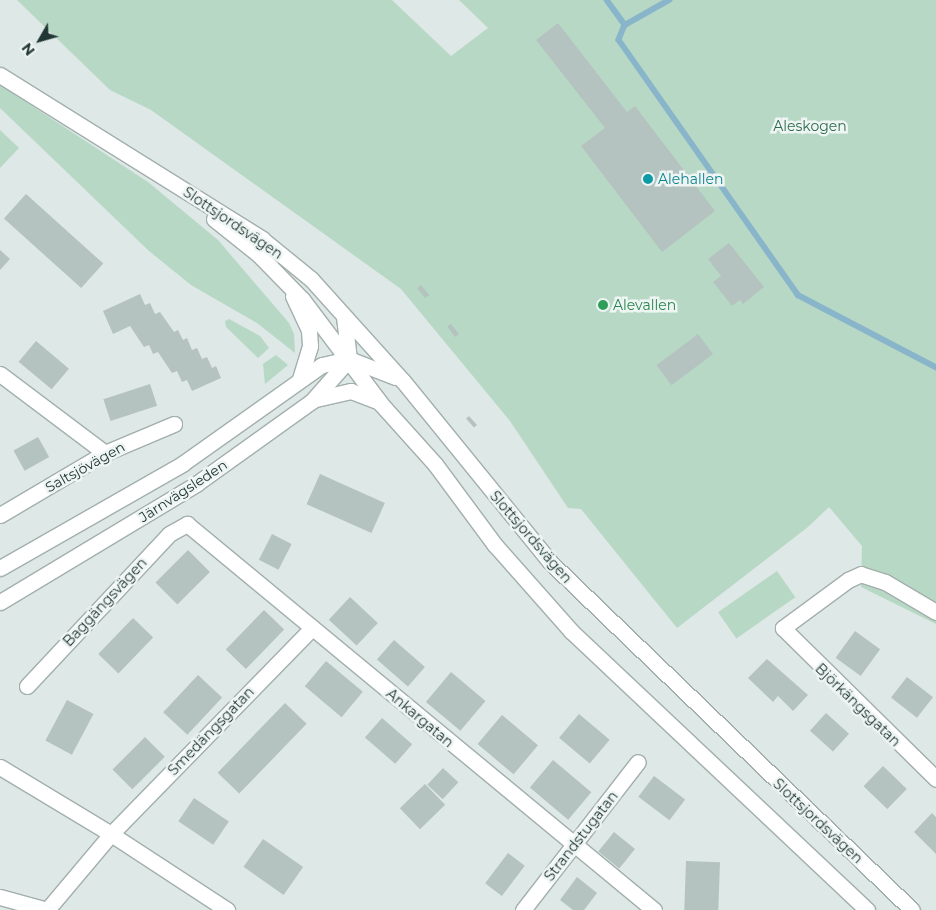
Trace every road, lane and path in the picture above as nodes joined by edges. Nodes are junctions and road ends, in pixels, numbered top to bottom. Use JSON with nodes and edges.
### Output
{"nodes":[{"id":1,"x":0,"y":75,"type":"edge"},
{"id":2,"x":151,"y":168,"type":"junction"},
{"id":3,"x":283,"y":277,"type":"junction"},
{"id":4,"x":343,"y":313,"type":"junction"},
{"id":5,"x":349,"y":359,"type":"junction"},
{"id":6,"x":0,"y":374,"type":"edge"},
{"id":7,"x":298,"y":381,"type":"junction"},
{"id":8,"x":403,"y":381,"type":"junction"},
{"id":9,"x":312,"y":401,"type":"junction"},
{"id":10,"x":381,"y":404,"type":"junction"},
{"id":11,"x":174,"y":424,"type":"dead end"},
{"id":12,"x":105,"y":453,"type":"junction"},
{"id":13,"x":0,"y":516,"type":"edge"},
{"id":14,"x":187,"y":524,"type":"joint"},
{"id":15,"x":0,"y":568,"type":"edge"},
{"id":16,"x":0,"y":602,"type":"edge"},
{"id":17,"x":936,"y":612,"type":"edge"},
{"id":18,"x":312,"y":628,"type":"junction"},
{"id":19,"x":27,"y":686,"type":"dead end"},
{"id":20,"x":638,"y":762,"type":"dead end"},
{"id":21,"x":0,"y":767,"type":"edge"},
{"id":22,"x":936,"y":779,"type":"edge"},
{"id":23,"x":111,"y":834,"type":"junction"},
{"id":24,"x":574,"y":844,"type":"junction"},
{"id":25,"x":0,"y":897,"type":"edge"},
{"id":26,"x":48,"y":910,"type":"edge"},
{"id":27,"x":227,"y":910,"type":"edge"},
{"id":28,"x":524,"y":910,"type":"edge"},
{"id":29,"x":654,"y":910,"type":"edge"},
{"id":30,"x":867,"y":910,"type":"edge"},
{"id":31,"x":912,"y":910,"type":"edge"}],
"edges":[{"from":1,"to":2,"type":"main road","name":"Slottsjordsvägen"},
{"from":2,"to":3,"type":"main road","name":"Slottsjordsvägen"},
{"from":2,"to":4,"type":"main road","name":"Slottsjordsvägen"},
{"from":3,"to":5,"type":"main road","name":"Slottsjordsvägen"},
{"from":3,"to":7,"type":"main road"},
{"from":4,"to":5,"type":"main road"},
{"from":4,"to":8,"type":"main road","name":"Slottsjordsvägen"},
{"from":5,"to":7,"type":"main road","name":"Järnvägsleden"},
{"from":5,"to":8,"type":"main road"},
{"from":5,"to":9,"type":"main road","name":"Järnvägsleden"},
{"from":5,"to":10,"type":"main road","name":"Slottsjordsvägen"},
{"from":6,"to":12,"type":"main road"},
{"from":7,"to":15,"type":"main road","name":"Järnvägsleden"},
{"from":8,"to":31,"type":"main road","name":"Slottsjordsvägen"},
{"from":9,"to":10,"type":"main road"},
{"from":9,"to":16,"type":"main road","name":"Järnvägsleden"},
{"from":10,"to":30,"type":"main road","name":"Slottsjordsvägen"},
{"from":11,"to":12,"type":"main road","name":"Saltsjövägen"},
{"from":12,"to":13,"type":"main road","name":"Saltsjövägen"},
{"from":14,"to":18,"type":"main road","name":"Ankargatan"},
{"from":14,"to":19,"type":"main road","name":"Baggängsvägen"},
{"from":17,"to":22,"type":"main road","name":"Björkängsgatan"},
{"from":18,"to":23,"type":"main road","name":"Smedängsgatan"},
{"from":18,"to":24,"type":"main road","name":"Ankargatan"},
{"from":20,"to":24,"type":"main road","name":"Strandstugatan"},
{"from":21,"to":23,"type":"main road"},
{"from":23,"to":26,"type":"main road","name":"Smedängsgatan"},
{"from":23,"to":27,"type":"main road"},
{"from":24,"to":28,"type":"main road","name":"Strandstugatan"},
{"from":24,"to":29,"type":"main road","name":"Ankargatan"},
{"from":25,"to":26,"type":"main road"}]}
